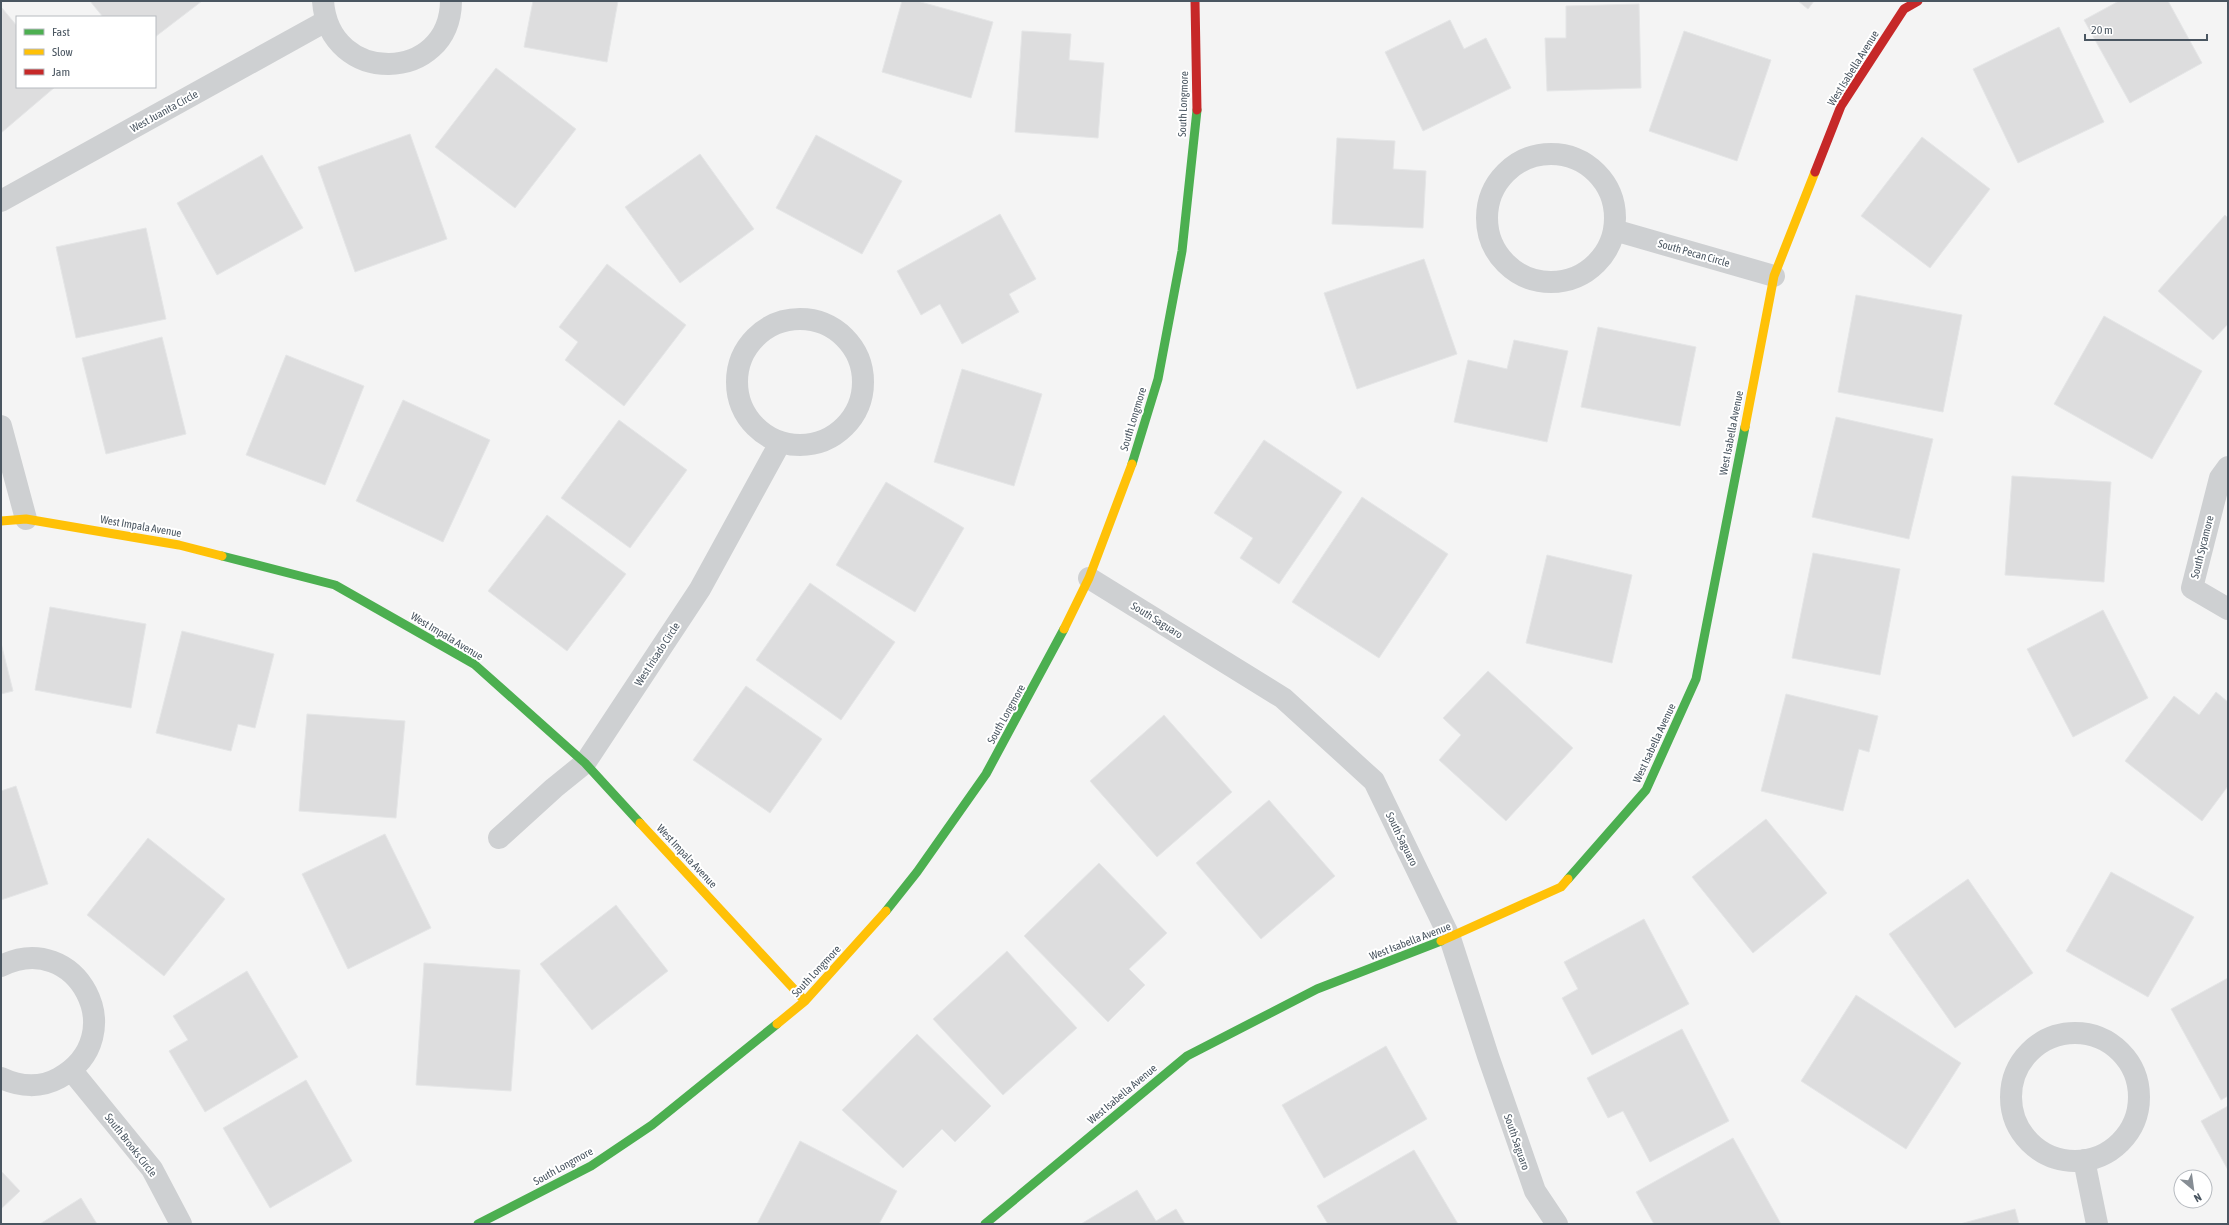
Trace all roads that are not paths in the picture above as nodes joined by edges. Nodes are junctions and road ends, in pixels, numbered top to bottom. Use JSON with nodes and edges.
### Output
{"nodes":[{"id":1,"x":451,"y":1,"type":"edge"},
{"id":2,"x":1195,"y":1,"type":"edge"},
{"id":3,"x":1918,"y":1,"type":"edge"},
{"id":4,"x":325,"y":11,"type":"edge"},
{"id":5,"x":1,"y":200,"type":"edge"},
{"id":6,"x":1614,"y":230,"type":"junction"},
{"id":7,"x":1774,"y":276,"type":"junction"},
{"id":8,"x":1,"y":426,"type":"edge"},
{"id":9,"x":780,"y":442,"type":"junction"},
{"id":10,"x":2228,"y":467,"type":"edge"},
{"id":11,"x":26,"y":519,"type":"junction"},
{"id":12,"x":1,"y":521,"type":"edge"},
{"id":13,"x":1089,"y":578,"type":"junction"},
{"id":14,"x":2228,"y":610,"type":"edge"},
{"id":15,"x":585,"y":763,"type":"junction"},
{"id":16,"x":499,"y":838,"type":"dead end"},
{"id":17,"x":1450,"y":938,"type":"junction"},
{"id":18,"x":1,"y":966,"type":"edge"},
{"id":19,"x":805,"y":1002,"type":"junction"},
{"id":20,"x":72,"y":1071,"type":"junction"},
{"id":21,"x":1,"y":1078,"type":"edge"},
{"id":22,"x":2084,"y":1160,"type":"junction"},
{"id":23,"x":181,"y":1224,"type":"edge"},
{"id":24,"x":478,"y":1224,"type":"edge"},
{"id":25,"x":985,"y":1224,"type":"edge"},
{"id":26,"x":1557,"y":1224,"type":"edge"},
{"id":27,"x":2097,"y":1224,"type":"edge"}],
"edges":[{"from":1,"to":4,"type":"street","name":"West Juanita Circle"},
{"from":2,"to":13,"type":"street","name":"South Longmore"},
{"from":3,"to":7,"type":"street","name":"West Isabella Avenue"},
{"from":4,"to":5,"type":"street","name":"West Juanita Circle"},
{"from":6,"to":6,"type":"street"},
{"from":6,"to":7,"type":"street","name":"South Pecan Circle"},
{"from":7,"to":17,"type":"street","name":"West Isabella Avenue"},
{"from":8,"to":11,"type":"street"},
{"from":9,"to":9,"type":"street"},
{"from":9,"to":15,"type":"street","name":"West Irisado Circle"},
{"from":10,"to":14,"type":"street","name":"South Sycamore"},
{"from":11,"to":12,"type":"street","name":"West Impala Avenue"},
{"from":11,"to":15,"type":"street","name":"West Impala Avenue"},
{"from":13,"to":17,"type":"street","name":"South Saguaro"},
{"from":13,"to":19,"type":"street","name":"South Longmore"},
{"from":15,"to":16,"type":"street","name":"West Irisado Circle"},
{"from":15,"to":19,"type":"street","name":"West Impala Avenue"},
{"from":17,"to":25,"type":"street","name":"West Isabella Avenue"},
{"from":17,"to":26,"type":"street","name":"South Saguaro"},
{"from":18,"to":20,"type":"street"},
{"from":19,"to":24,"type":"street","name":"South Longmore"},
{"from":20,"to":21,"type":"street"},
{"from":20,"to":23,"type":"street","name":"South Brooks Circle"},
{"from":22,"to":22,"type":"street"},
{"from":22,"to":27,"type":"street"}]}
